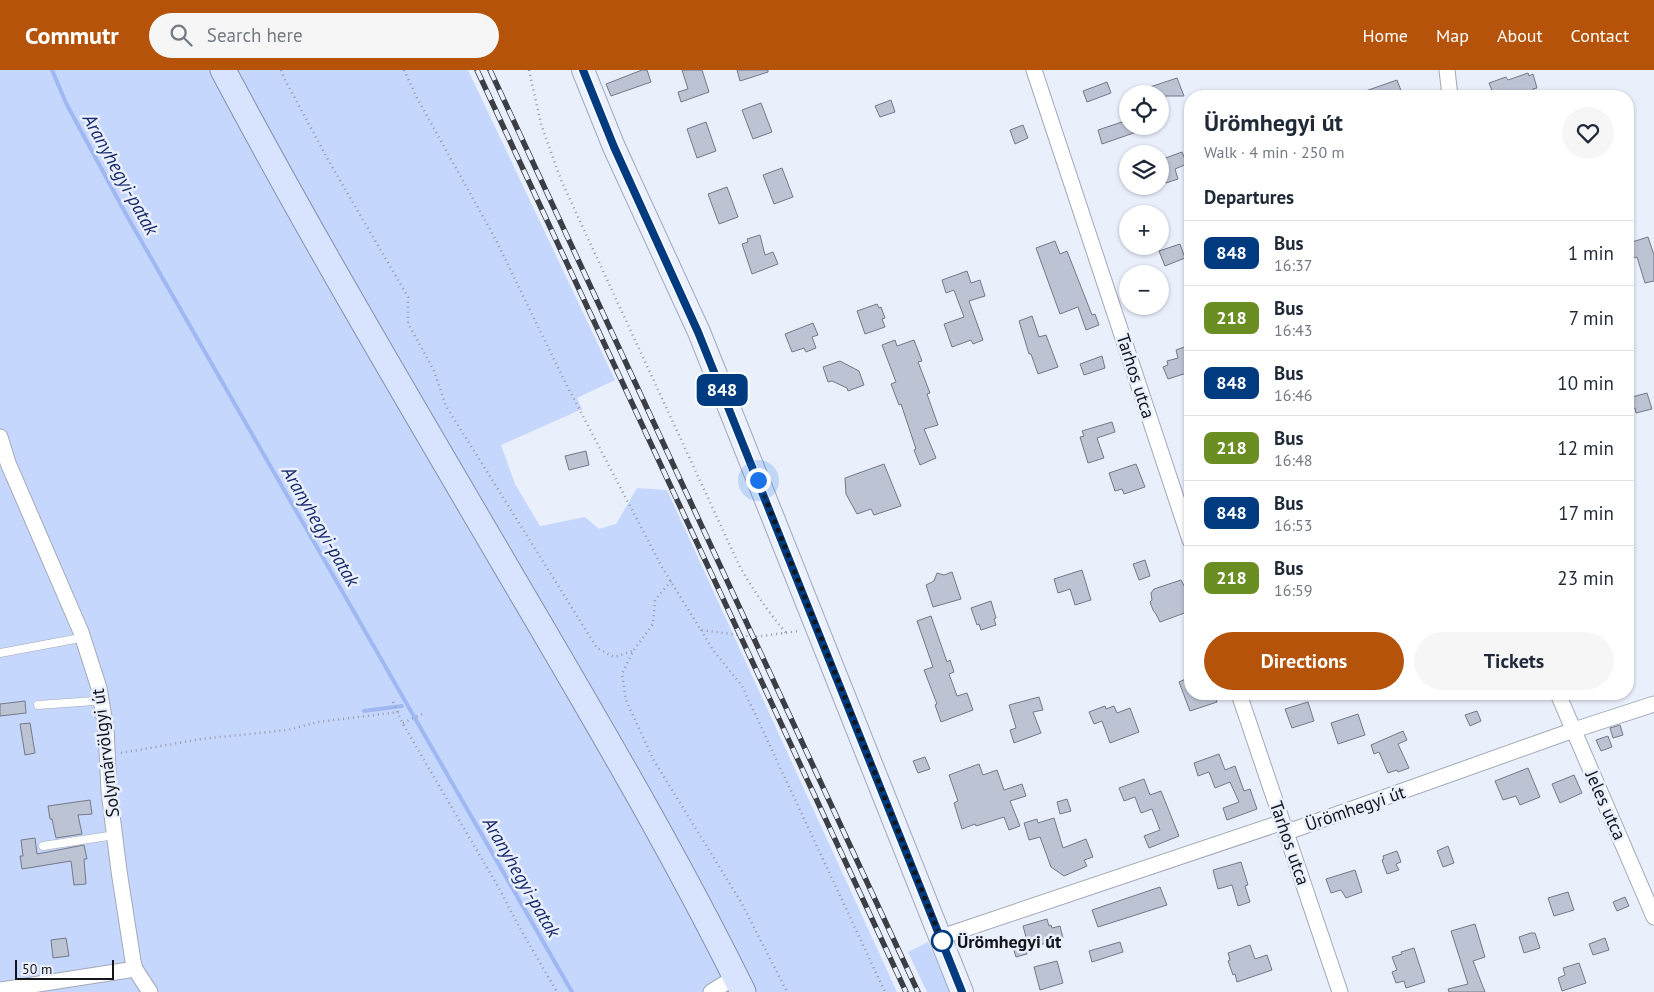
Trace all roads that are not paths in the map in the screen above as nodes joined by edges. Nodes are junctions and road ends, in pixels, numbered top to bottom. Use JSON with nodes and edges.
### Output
{"nodes":[{"id":1,"x":223,"y":70,"type":"edge"},
{"id":2,"x":583,"y":70,"type":"edge"},
{"id":3,"x":1034,"y":70,"type":"edge"},
{"id":4,"x":1447,"y":70,"type":"edge"},
{"id":5,"x":1449,"y":90,"type":"edge"},
{"id":6,"x":0,"y":437,"type":"edge"},
{"id":7,"x":1184,"y":522,"type":"edge"},
{"id":8,"x":82,"y":636,"type":"junction"},
{"id":9,"x":0,"y":654,"type":"edge"},
{"id":10,"x":1241,"y":700,"type":"edge"},
{"id":11,"x":1561,"y":700,"type":"edge"},
{"id":12,"x":102,"y":703,"type":"junction"},
{"id":13,"x":1654,"y":704,"type":"edge"},
{"id":14,"x":38,"y":705,"type":"dead end"},
{"id":15,"x":1574,"y":730,"type":"junction"},
{"id":16,"x":1285,"y":827,"type":"junction"},
{"id":17,"x":115,"y":835,"type":"junction"},
{"id":18,"x":43,"y":846,"type":"dead end"},
{"id":19,"x":1654,"y":917,"type":"edge"},
{"id":20,"x":941,"y":937,"type":"junction"},
{"id":21,"x":135,"y":969,"type":"junction"},
{"id":22,"x":739,"y":984,"type":"edge"},
{"id":23,"x":0,"y":990,"type":"edge"},
{"id":24,"x":150,"y":992,"type":"edge"},
{"id":25,"x":711,"y":992,"type":"edge"},
{"id":26,"x":962,"y":992,"type":"edge"},
{"id":27,"x":1340,"y":992,"type":"edge"}],
"edges":[{"from":1,"to":22,"type":"main road"},
{"from":2,"to":20,"type":"street"},
{"from":3,"to":7,"type":"street","name":"Tarhos utca"},
{"from":4,"to":5,"type":"street"},
{"from":6,"to":8,"type":"street","name":"Solymárvölgyi út"},
{"from":8,"to":9,"type":"lane"},
{"from":8,"to":12,"type":"street","name":"Solymárvölgyi út"},
{"from":10,"to":16,"type":"street","name":"Tarhos utca"},
{"from":11,"to":15,"type":"street","name":"Jeles utca"},
{"from":12,"to":14,"type":"lane"},
{"from":12,"to":17,"type":"street","name":"Solymárvölgyi út"},
{"from":13,"to":15,"type":"street","name":"Ürömhegyi út"},
{"from":15,"to":16,"type":"street","name":"Ürömhegyi út"},
{"from":15,"to":19,"type":"street","name":"Jeles utca"},
{"from":16,"to":20,"type":"street","name":"Ürömhegyi út"},
{"from":16,"to":27,"type":"street","name":"Tarhos utca"},
{"from":17,"to":18,"type":"lane"},
{"from":17,"to":21,"type":"street","name":"Solymárvölgyi út"},
{"from":20,"to":26,"type":"street"},
{"from":21,"to":23,"type":"street"},
{"from":21,"to":24,"type":"street","name":"Solymárvölgyi út"},
{"from":22,"to":25,"type":"street"}]}
